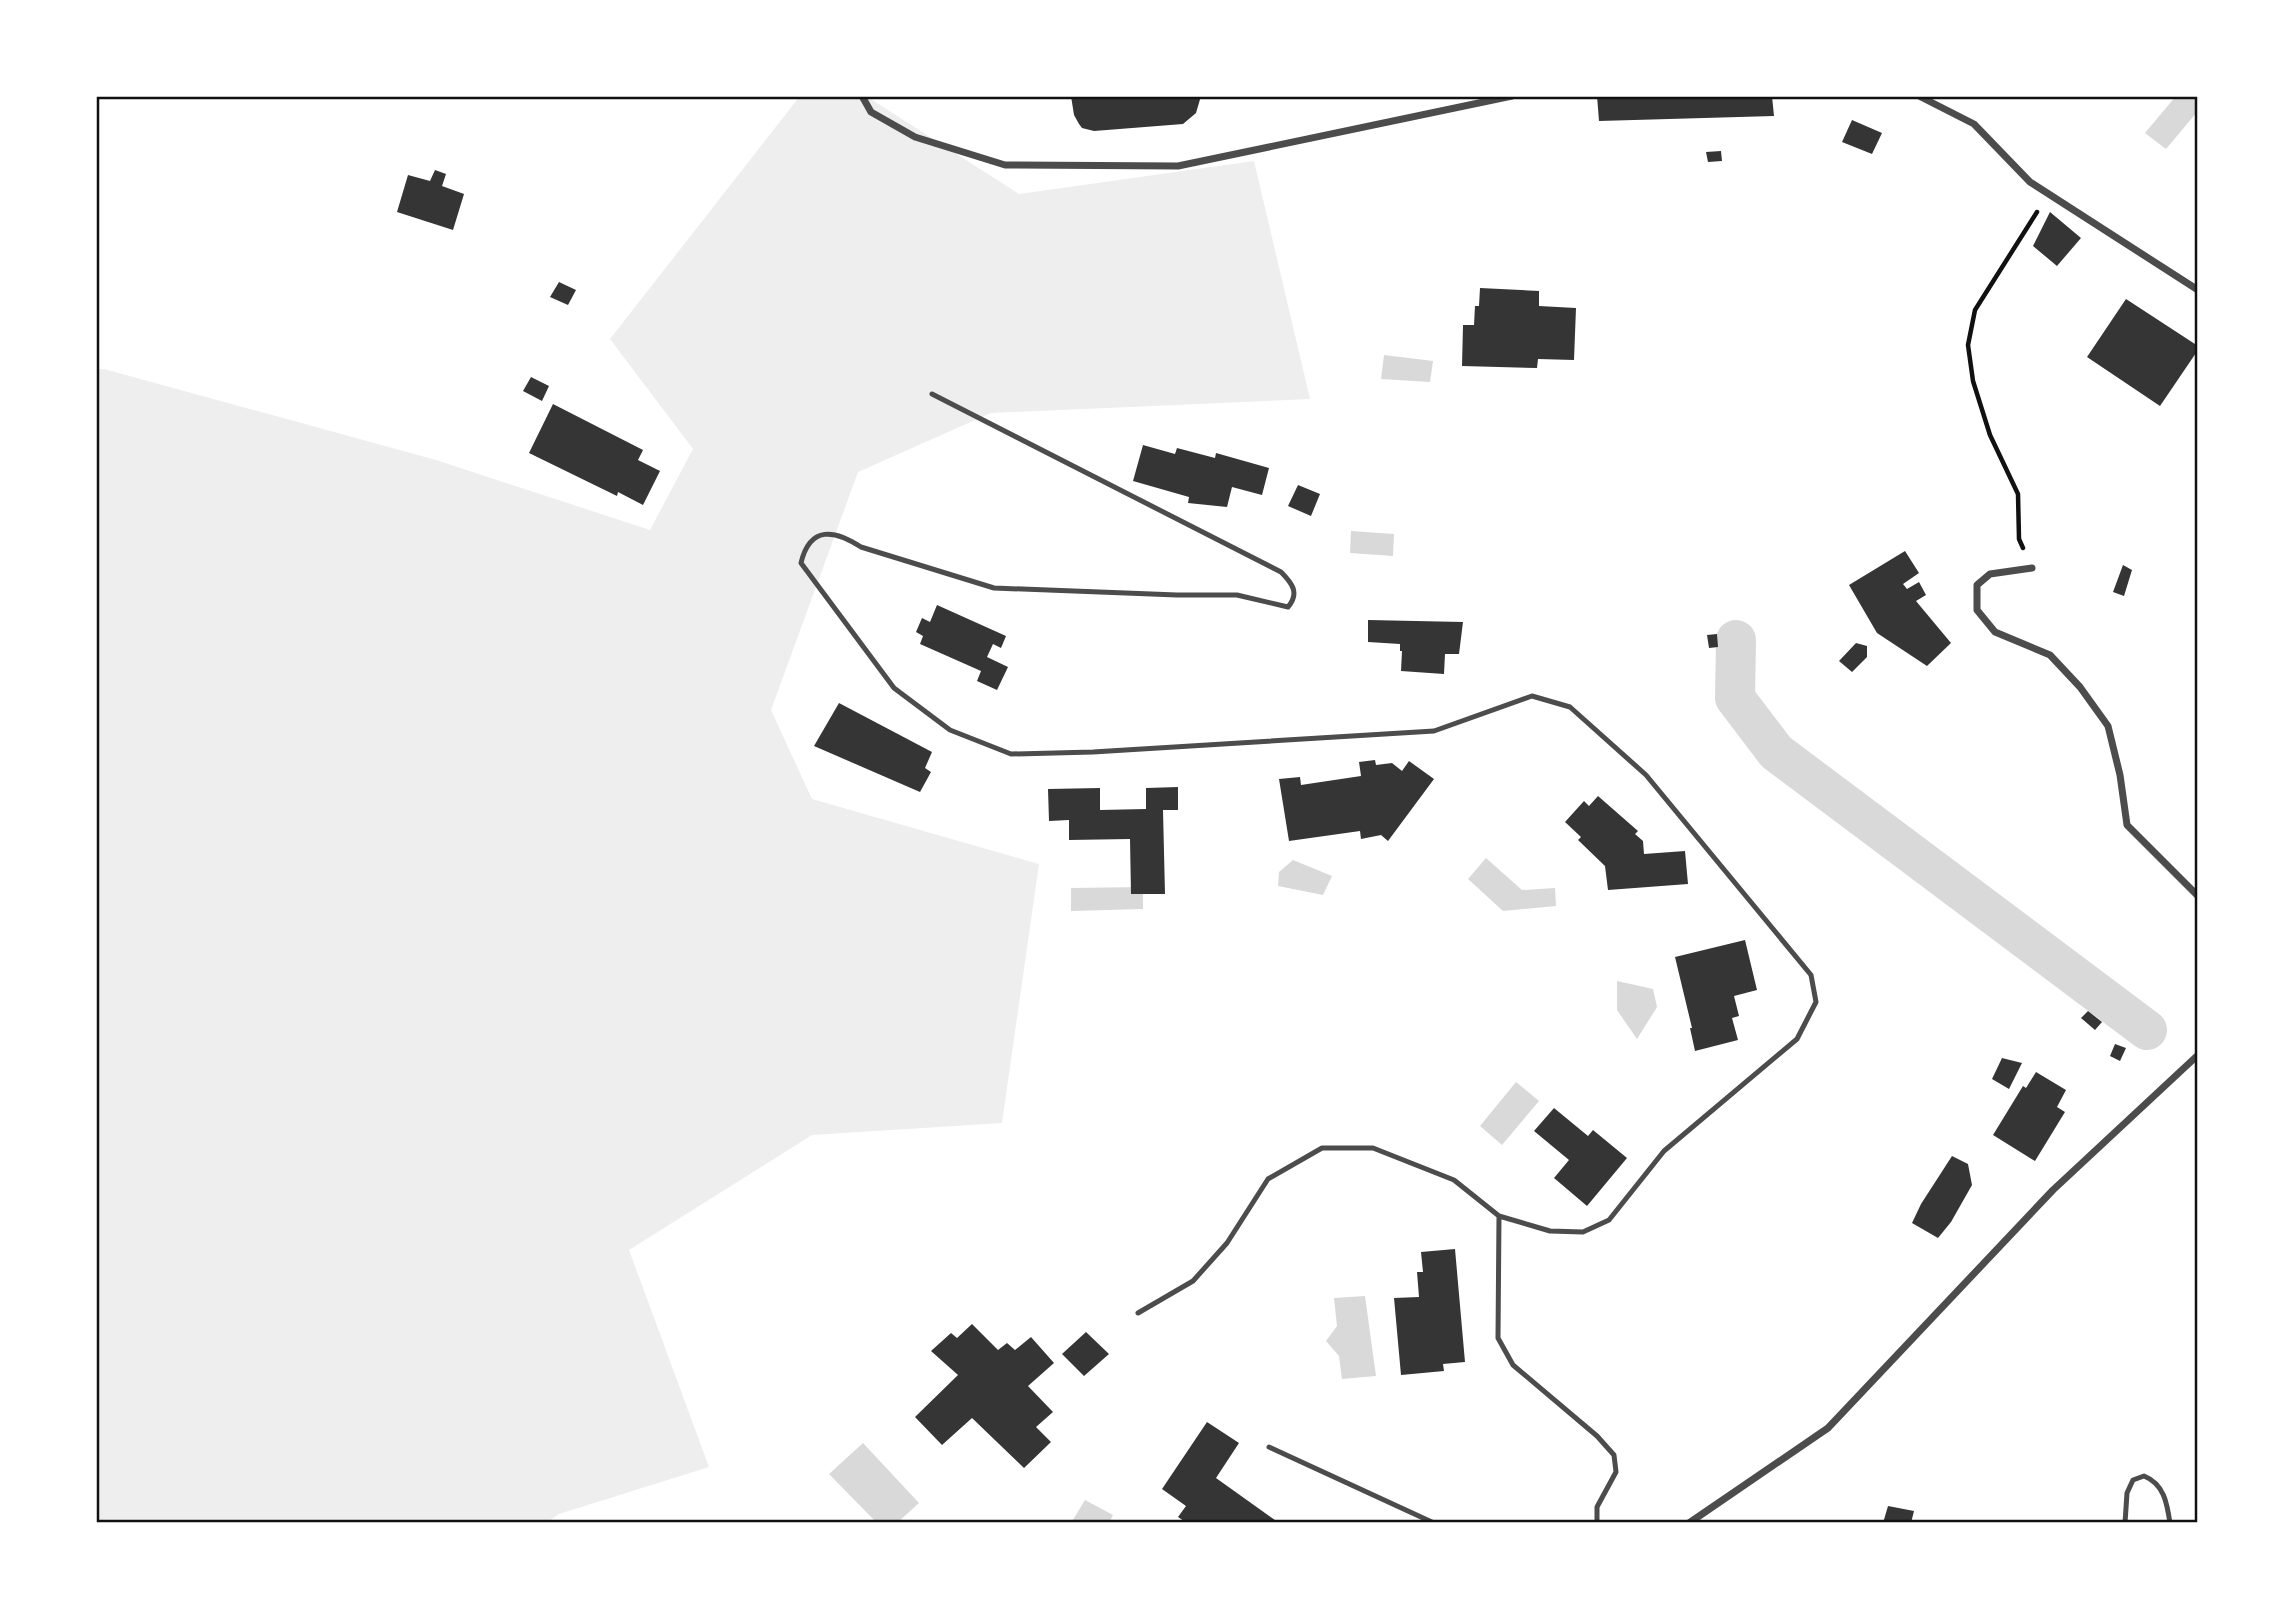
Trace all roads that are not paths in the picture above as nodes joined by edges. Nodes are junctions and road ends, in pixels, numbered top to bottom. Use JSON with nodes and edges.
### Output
{"nodes":[{"id":1,"x":862,"y":96,"type":"edge"},
{"id":2,"x":1512,"y":96,"type":"edge"},
{"id":3,"x":1919,"y":96,"type":"edge"},
{"id":4,"x":2198,"y":290,"type":"edge"},
{"id":5,"x":932,"y":394,"type":"dead end"},
{"id":6,"x":2032,"y":568,"type":"road end"},
{"id":7,"x":2198,"y":896,"type":"edge"},
{"id":8,"x":2198,"y":1055,"type":"edge"},
{"id":9,"x":1499,"y":1216,"type":"junction"},
{"id":10,"x":1138,"y":1313,"type":"dead end"},
{"id":11,"x":1269,"y":1447,"type":"dead end"},
{"id":12,"x":1434,"y":1523,"type":"edge"},
{"id":13,"x":1597,"y":1523,"type":"edge"},
{"id":14,"x":1689,"y":1523,"type":"edge"},
{"id":15,"x":2125,"y":1523,"type":"edge"},
{"id":16,"x":2170,"y":1523,"type":"edge"}],
"edges":[{"from":1,"to":2,"type":"street"},
{"from":3,"to":4,"type":"street"},
{"from":5,"to":9,"type":"lane"},
{"from":6,"to":7,"type":"street"},
{"from":8,"to":14,"type":"street"},
{"from":9,"to":10,"type":"lane"},
{"from":9,"to":13,"type":"lane"},
{"from":11,"to":12,"type":"lane"},
{"from":15,"to":16,"type":"lane"}]}
